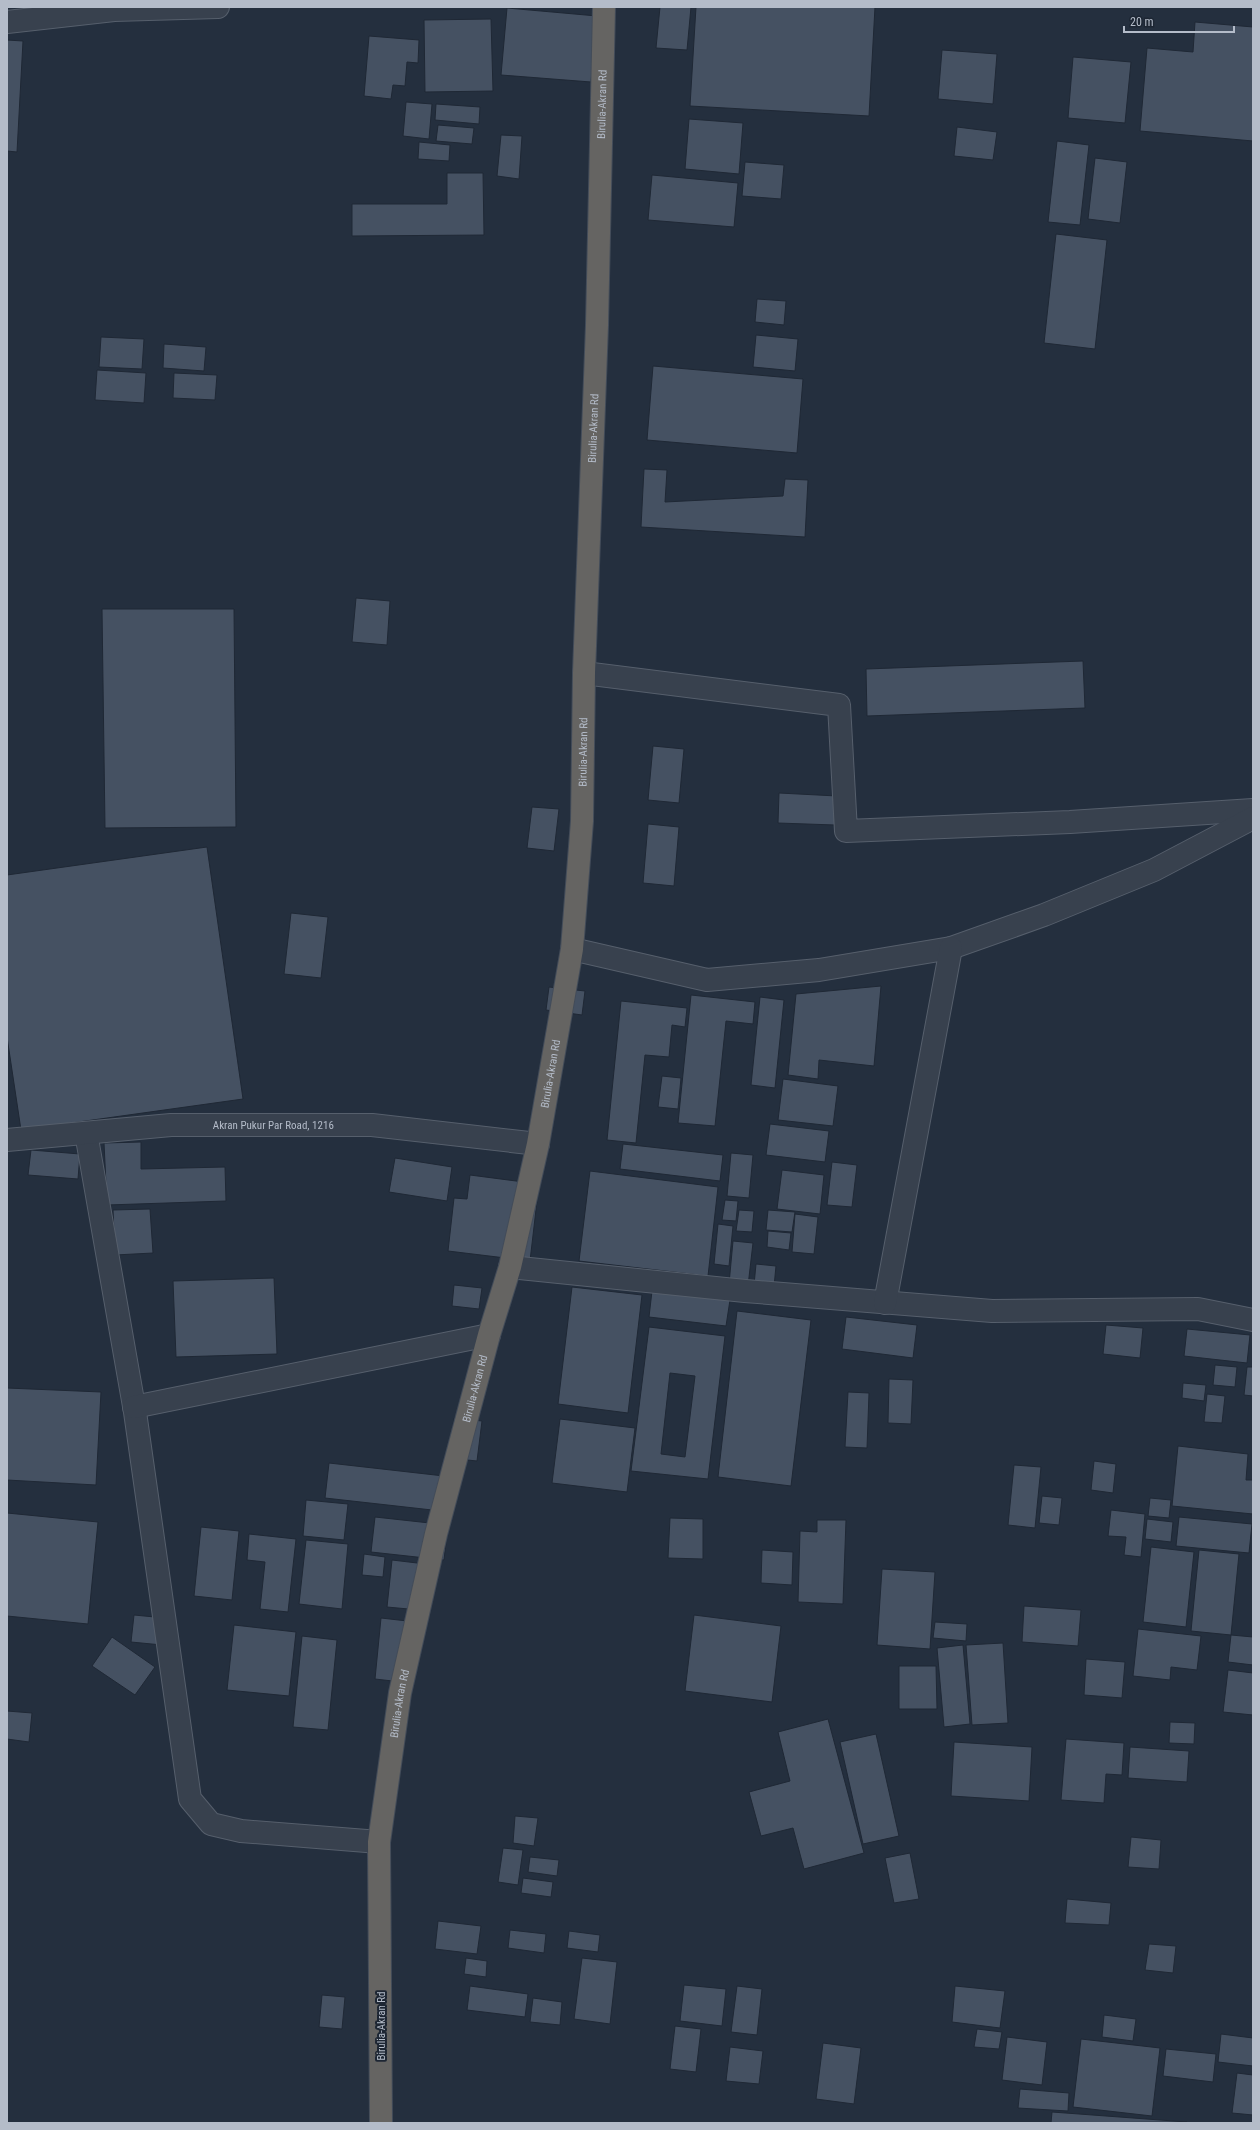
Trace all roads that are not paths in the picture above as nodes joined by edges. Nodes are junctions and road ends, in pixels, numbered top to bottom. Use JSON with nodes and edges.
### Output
{"nodes":[{"id":1,"x":218,"y":7,"type":"edge"},
{"id":2,"x":604,"y":7,"type":"edge"},
{"id":3,"x":7,"y":22,"type":"edge"},
{"id":4,"x":584,"y":674,"type":"junction"},
{"id":5,"x":1253,"y":810,"type":"edge"},
{"id":6,"x":1253,"y":818,"type":"edge"},
{"id":7,"x":952,"y":948,"type":"junction"},
{"id":8,"x":572,"y":950,"type":"junction"},
{"id":9,"x":86,"y":1133,"type":"junction"},
{"id":10,"x":7,"y":1140,"type":"edge"},
{"id":11,"x":538,"y":1144,"type":"junction"},
{"id":12,"x":510,"y":1267,"type":"junction"},
{"id":13,"x":885,"y":1302,"type":"junction"},
{"id":14,"x":1253,"y":1320,"type":"edge"},
{"id":15,"x":489,"y":1335,"type":"junction"},
{"id":16,"x":134,"y":1407,"type":"junction"},
{"id":17,"x":379,"y":1842,"type":"junction"},
{"id":18,"x":381,"y":2123,"type":"edge"}],
"edges":[{"from":1,"to":3,"type":"street"},
{"from":2,"to":4,"type":"highway","name":"Birulia-Akran Rd"},
{"from":4,"to":5,"type":"street"},
{"from":4,"to":8,"type":"highway","name":"Birulia-Akran Rd"},
{"from":6,"to":7,"type":"street"},
{"from":7,"to":8,"type":"street"},
{"from":7,"to":13,"type":"street"},
{"from":8,"to":11,"type":"highway","name":"Birulia-Akran Rd"},
{"from":9,"to":10,"type":"street","name":"Akran Pukur Par Road, 1216"},
{"from":9,"to":11,"type":"street","name":"Akran Pukur Par Road, 1216"},
{"from":9,"to":16,"type":"street"},
{"from":11,"to":12,"type":"highway","name":"Birulia-Akran Rd"},
{"from":12,"to":13,"type":"street"},
{"from":12,"to":15,"type":"highway","name":"Birulia-Akran Rd"},
{"from":13,"to":14,"type":"street"},
{"from":15,"to":16,"type":"street"},
{"from":15,"to":17,"type":"highway","name":"Birulia-Akran Rd"},
{"from":16,"to":17,"type":"street"},
{"from":17,"to":18,"type":"highway","name":"Birulia-Akran Rd"}]}
